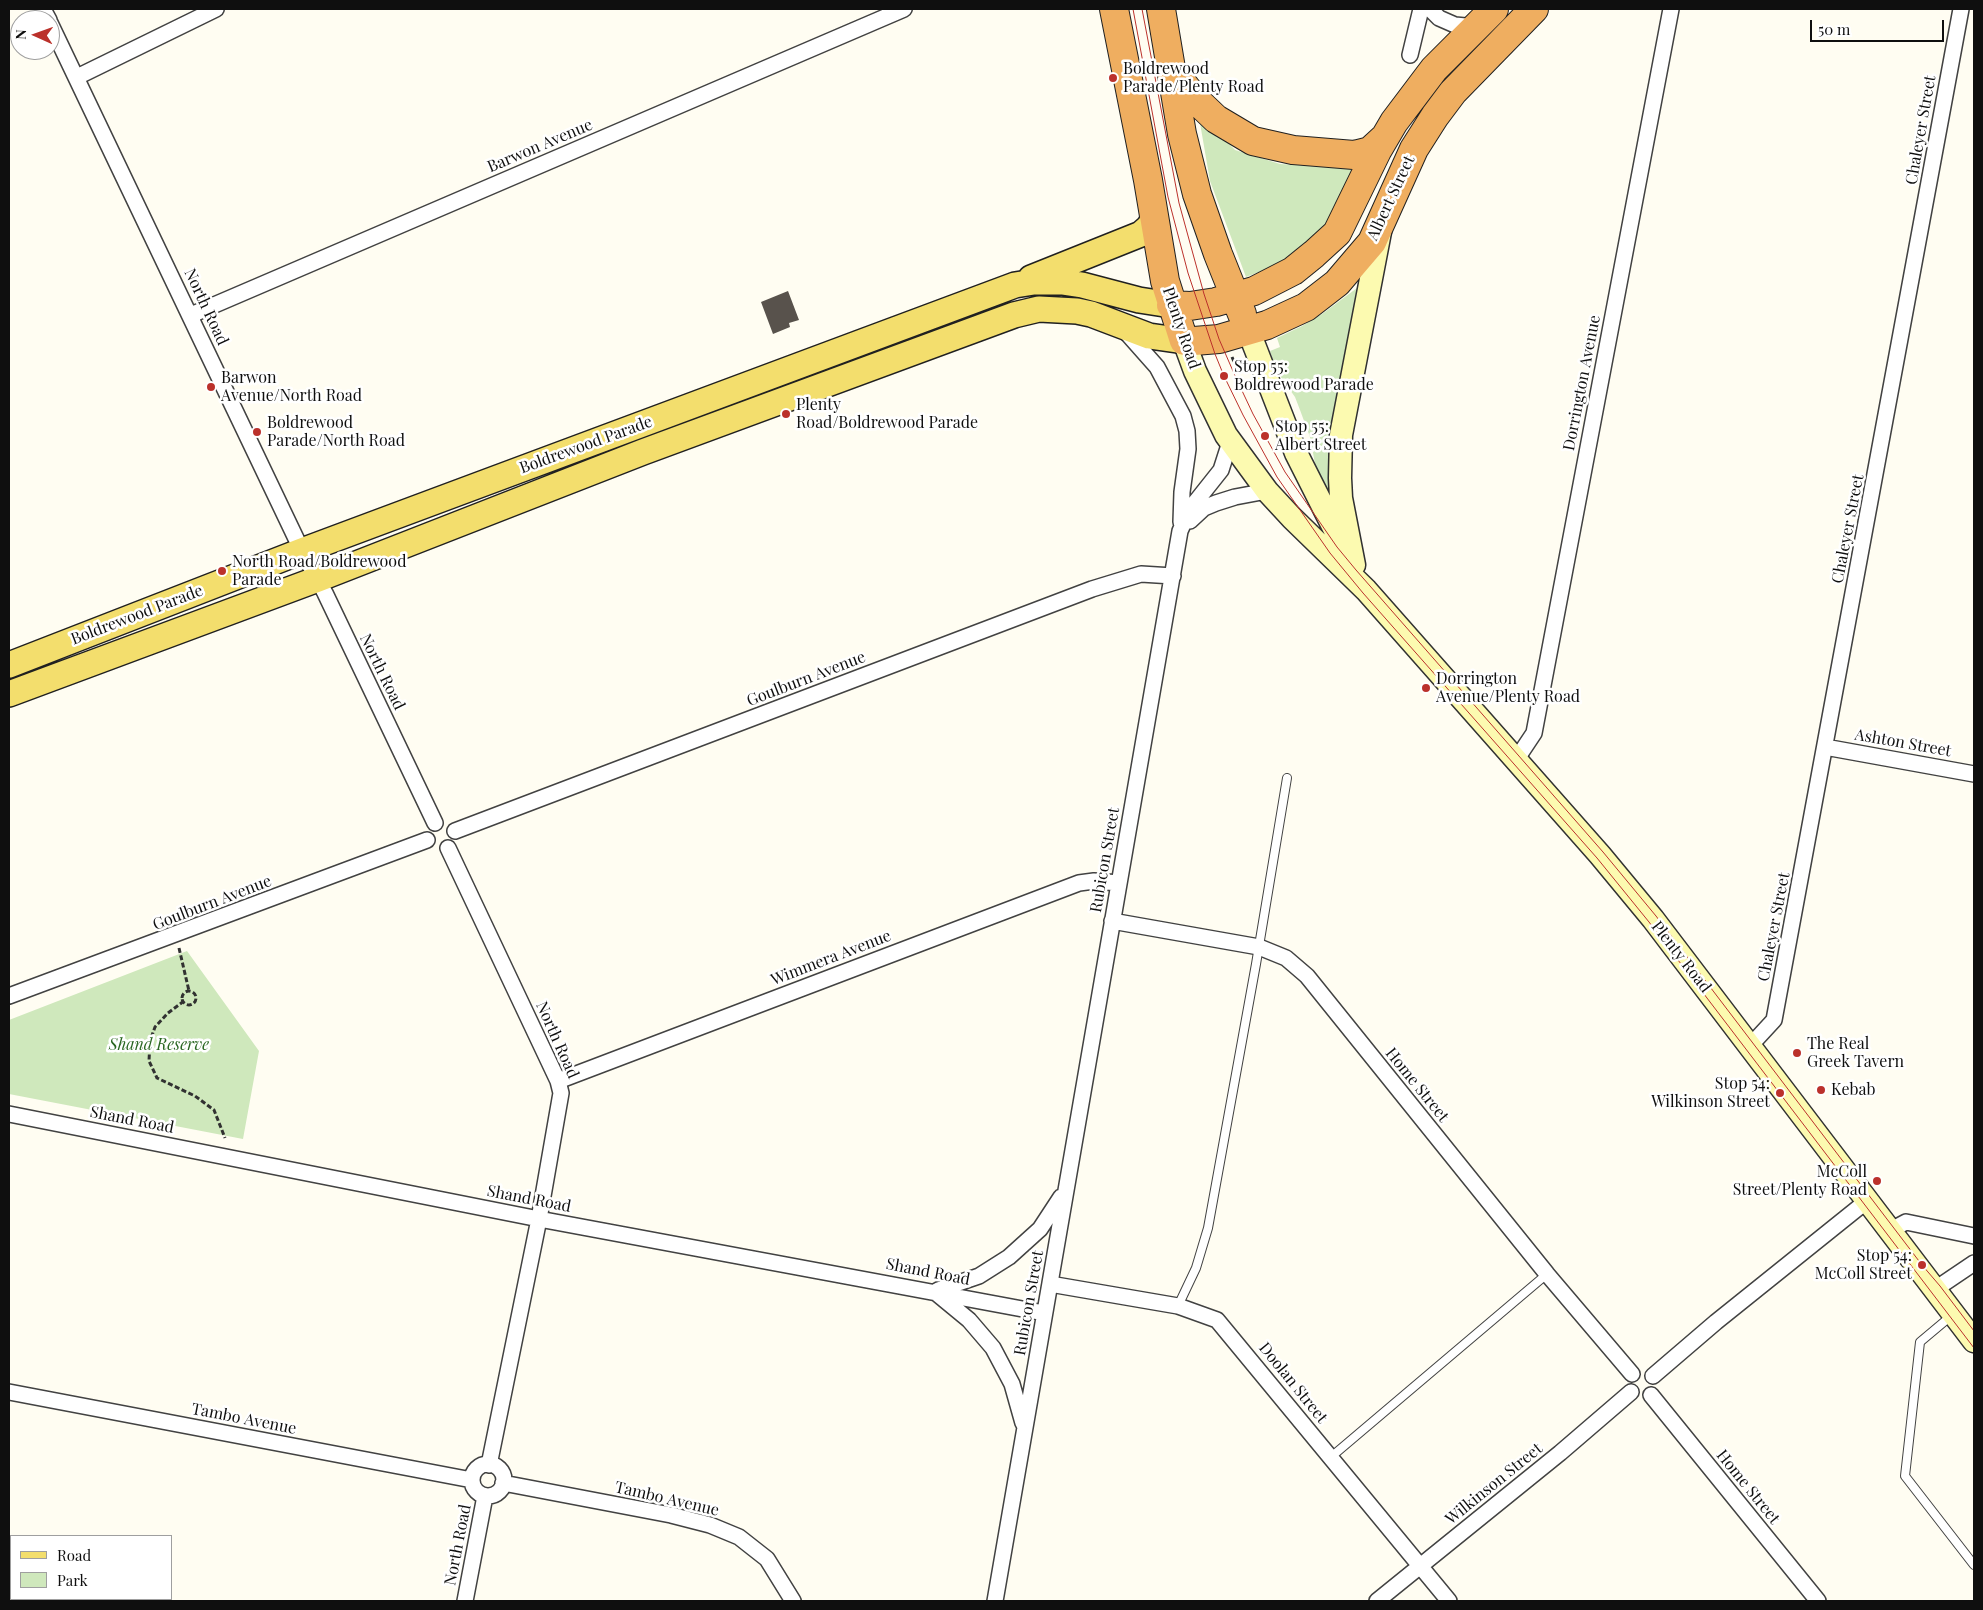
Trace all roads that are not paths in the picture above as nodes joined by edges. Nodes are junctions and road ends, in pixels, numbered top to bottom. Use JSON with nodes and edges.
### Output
{"nodes":[{"id":1,"x":216,"y":9,"type":"edge"},
{"id":2,"x":904,"y":9,"type":"edge"},
{"id":3,"x":1114,"y":9,"type":"edge"},
{"id":4,"x":1161,"y":9,"type":"edge"},
{"id":5,"x":1421,"y":9,"type":"edge"},
{"id":6,"x":1430,"y":9,"type":"edge"},
{"id":7,"x":1534,"y":9,"type":"edge"},
{"id":8,"x":1671,"y":9,"type":"edge"},
{"id":9,"x":1961,"y":9,"type":"edge"},
{"id":10,"x":1485,"y":18,"type":"edge"},
{"id":11,"x":60,"y":44,"type":"edge"},
{"id":12,"x":1410,"y":55,"type":"dead end"},
{"id":13,"x":1170,"y":67,"type":"junction"},
{"id":14,"x":77,"y":77,"type":"junction"},
{"id":15,"x":1383,"y":139,"type":"junction"},
{"id":16,"x":1154,"y":218,"type":"junction"},
{"id":17,"x":1384,"y":218,"type":"junction"},
{"id":18,"x":1015,"y":285,"type":"junction"},
{"id":19,"x":1236,"y":298,"type":"junction"},
{"id":20,"x":1172,"y":305,"type":"junction"},
{"id":21,"x":191,"y":316,"type":"junction"},
{"id":22,"x":1118,"y":325,"type":"junction"},
{"id":23,"x":1249,"y":332,"type":"junction"},
{"id":24,"x":1184,"y":341,"type":"junction"},
{"id":25,"x":1160,"y":372,"type":"joint"},
{"id":26,"x":633,"y":428,"type":"junction"},
{"id":27,"x":1230,"y":442,"type":"junction"},
{"id":28,"x":643,"y":452,"type":"junction"},
{"id":29,"x":1267,"y":491,"type":"junction"},
{"id":30,"x":1179,"y":537,"type":"junction"},
{"id":31,"x":302,"y":551,"type":"junction"},
{"id":32,"x":1354,"y":565,"type":"junction"},
{"id":33,"x":1173,"y":576,"type":"junction"},
{"id":34,"x":318,"y":579,"type":"junction"},
{"id":35,"x":1366,"y":590,"type":"junction"},
{"id":36,"x":9,"y":665,"type":"edge"},
{"id":37,"x":9,"y":694,"type":"edge"},
{"id":38,"x":1825,"y":747,"type":"junction"},
{"id":39,"x":1516,"y":760,"type":"junction"},
{"id":40,"x":1974,"y":774,"type":"edge"},
{"id":41,"x":1287,"y":778,"type":"dead end"},
{"id":42,"x":435,"y":823,"type":"junction"},
{"id":43,"x":455,"y":831,"type":"junction"},
{"id":44,"x":427,"y":840,"type":"junction"},
{"id":45,"x":448,"y":848,"type":"junction"},
{"id":46,"x":1119,"y":884,"type":"junction"},
{"id":47,"x":1112,"y":921,"type":"junction"},
{"id":48,"x":1259,"y":947,"type":"junction"},
{"id":49,"x":9,"y":996,"type":"edge"},
{"id":50,"x":1750,"y":1046,"type":"junction"},
{"id":51,"x":558,"y":1081,"type":"junction"},
{"id":52,"x":9,"y":1114,"type":"edge"},
{"id":53,"x":1067,"y":1182,"type":"junction"},
{"id":54,"x":1868,"y":1200,"type":"junction"},
{"id":55,"x":539,"y":1219,"type":"junction"},
{"id":56,"x":1891,"y":1230,"type":"junction"},
{"id":57,"x":1974,"y":1236,"type":"edge"},
{"id":58,"x":1974,"y":1263,"type":"edge"},
{"id":59,"x":1546,"y":1274,"type":"junction"},
{"id":60,"x":1050,"y":1284,"type":"junction"},
{"id":61,"x":1934,"y":1290,"type":"junction"},
{"id":62,"x":934,"y":1291,"type":"junction"},
{"id":63,"x":1178,"y":1306,"type":"junction"},
{"id":64,"x":1044,"y":1313,"type":"junction"},
{"id":65,"x":1954,"y":1314,"type":"junction"},
{"id":66,"x":1974,"y":1341,"type":"edge"},
{"id":67,"x":1632,"y":1374,"type":"junction"},
{"id":68,"x":1653,"y":1376,"type":"junction"},
{"id":69,"x":9,"y":1392,"type":"edge"},
{"id":70,"x":1631,"y":1392,"type":"junction"},
{"id":71,"x":1651,"y":1395,"type":"junction"},
{"id":72,"x":1025,"y":1428,"type":"junction"},
{"id":73,"x":1331,"y":1458,"type":"junction"},
{"id":74,"x":489,"y":1465,"type":"junction"},
{"id":75,"x":472,"y":1480,"type":"junction"},
{"id":76,"x":503,"y":1483,"type":"junction"},
{"id":77,"x":485,"y":1496,"type":"junction"},
{"id":78,"x":1974,"y":1565,"type":"edge"},
{"id":79,"x":1421,"y":1566,"type":"junction"},
{"id":80,"x":465,"y":1601,"type":"edge"},
{"id":81,"x":793,"y":1601,"type":"edge"},
{"id":82,"x":995,"y":1601,"type":"edge"},
{"id":83,"x":1378,"y":1601,"type":"edge"},
{"id":84,"x":1449,"y":1601,"type":"edge"},
{"id":85,"x":1818,"y":1601,"type":"edge"}],
"edges":[{"from":1,"to":14,"type":"street"},
{"from":2,"to":21,"type":"street","name":"Barwon Avenue"},
{"from":3,"to":16,"type":"highway","name":"Plenty Road"},
{"from":4,"to":13,"type":"highway","name":"Plenty Road"},
{"from":5,"to":12,"type":"street"},
{"from":6,"to":10,"type":"street"},
{"from":7,"to":17,"type":"highway","name":"Albert Street"},
{"from":8,"to":39,"type":"street","name":"Dorrington Avenue"},
{"from":9,"to":38,"type":"street","name":"Chaleyer Street"},
{"from":10,"to":15,"type":"highway","name":"Albert Street"},
{"from":11,"to":14,"type":"street","name":"North Road"},
{"from":13,"to":15,"type":"highway"},
{"from":13,"to":19,"type":"highway","name":"Plenty Road"},
{"from":14,"to":21,"type":"street","name":"North Road"},
{"from":15,"to":19,"type":"highway","name":"Albert Street"},
{"from":16,"to":18,"type":"main road"},
{"from":16,"to":20,"type":"highway","name":"Plenty Road"},
{"from":17,"to":23,"type":"highway","name":"Albert Street"},
{"from":17,"to":32,"type":"main road"},
{"from":18,"to":20,"type":"main road","name":"Boldrewood Parade"},
{"from":18,"to":26,"type":"main road","name":"Boldrewood Parade"},
{"from":19,"to":20,"type":"highway","name":"Albert Street"},
{"from":19,"to":23,"type":"highway","name":"Plenty Road"},
{"from":20,"to":24,"type":"highway","name":"Plenty Road"},
{"from":21,"to":31,"type":"street","name":"North Road"},
{"from":22,"to":24,"type":"main road","name":"Boldrewood Parade"},
{"from":22,"to":25,"type":"street","name":"Boldrewood Parade"},
{"from":22,"to":28,"type":"main road","name":"Boldrewood Parade"},
{"from":23,"to":24,"type":"highway","name":"Albert Street"},
{"from":23,"to":32,"type":"main road","name":"Plenty Road"},
{"from":24,"to":27,"type":"main road","name":"Plenty Road"},
{"from":25,"to":30,"type":"street","name":"Rubicon Street"},
{"from":26,"to":28,"type":"main road"},
{"from":26,"to":31,"type":"main road","name":"Boldrewood Parade"},
{"from":27,"to":29,"type":"main road","name":"Plenty Road"},
{"from":27,"to":30,"type":"street","name":"Rubicon Street"},
{"from":28,"to":34,"type":"main road","name":"Boldrewood Parade"},
{"from":29,"to":30,"type":"street","name":"Rubicon Street"},
{"from":29,"to":35,"type":"main road","name":"Plenty Road"},
{"from":30,"to":33,"type":"street","name":"Rubicon Street"},
{"from":31,"to":34,"type":"street","name":"North Road"},
{"from":31,"to":36,"type":"main road","name":"Boldrewood Parade"},
{"from":32,"to":35,"type":"main road","name":"Plenty Road"},
{"from":33,"to":43,"type":"street","name":"Goulburn Avenue"},
{"from":33,"to":46,"type":"street","name":"Rubicon Street"},
{"from":34,"to":37,"type":"main road","name":"Boldrewood Parade"},
{"from":34,"to":42,"type":"street","name":"North Road"},
{"from":35,"to":39,"type":"main road","name":"Plenty Road"},
{"from":38,"to":40,"type":"street","name":"Ashton Street"},
{"from":38,"to":50,"type":"street","name":"Chaleyer Street"},
{"from":39,"to":50,"type":"main road","name":"Plenty Road"},
{"from":41,"to":48,"type":"lane"},
{"from":42,"to":43,"type":"street"},
{"from":42,"to":44,"type":"street"},
{"from":43,"to":45,"type":"street"},
{"from":44,"to":45,"type":"street"},
{"from":44,"to":49,"type":"street","name":"Goulburn Avenue"},
{"from":45,"to":51,"type":"street","name":"North Road"},
{"from":46,"to":47,"type":"street","name":"Rubicon Street"},
{"from":46,"to":51,"type":"street","name":"Wimmera Avenue"},
{"from":47,"to":48,"type":"street","name":"Home Street"},
{"from":47,"to":53,"type":"street","name":"Rubicon Street"},
{"from":48,"to":59,"type":"street","name":"Home Street"},
{"from":48,"to":63,"type":"lane"},
{"from":50,"to":54,"type":"main road","name":"Plenty Road"},
{"from":51,"to":55,"type":"street","name":"North Road"},
{"from":52,"to":55,"type":"street","name":"Shand Road"},
{"from":53,"to":60,"type":"street","name":"Rubicon Street"},
{"from":53,"to":62,"type":"street","name":"Rubicon Street"},
{"from":54,"to":56,"type":"main road","name":"Plenty Road"},
{"from":54,"to":68,"type":"street"},
{"from":55,"to":62,"type":"street","name":"Shand Road"},
{"from":55,"to":74,"type":"street","name":"North Road"},
{"from":56,"to":57,"type":"street"},
{"from":56,"to":61,"type":"main road","name":"Plenty Road"},
{"from":58,"to":61,"type":"street"},
{"from":59,"to":67,"type":"street","name":"Home Street"},
{"from":59,"to":73,"type":"lane"},
{"from":60,"to":63,"type":"street","name":"Doolan Street"},
{"from":60,"to":64,"type":"street","name":"Rubicon Street"},
{"from":61,"to":65,"type":"main road","name":"Plenty Road"},
{"from":62,"to":64,"type":"street","name":"Shand Road"},
{"from":62,"to":72,"type":"street","name":"Rubicon Street"},
{"from":63,"to":73,"type":"street","name":"Doolan Street"},
{"from":64,"to":72,"type":"street","name":"Rubicon Street"},
{"from":65,"to":66,"type":"main road","name":"Plenty Road"},
{"from":65,"to":78,"type":"lane"},
{"from":67,"to":68,"type":"street"},
{"from":67,"to":70,"type":"street"},
{"from":68,"to":71,"type":"street"},
{"from":69,"to":75,"type":"street","name":"Tambo Avenue"},
{"from":70,"to":71,"type":"street"},
{"from":70,"to":79,"type":"street","name":"Wilkinson Street"},
{"from":71,"to":85,"type":"street","name":"Home Street"},
{"from":72,"to":82,"type":"street","name":"Rubicon Street"},
{"from":73,"to":79,"type":"street","name":"Doolan Street"},
{"from":74,"to":75,"type":"street"},
{"from":74,"to":76,"type":"street"},
{"from":75,"to":77,"type":"street"},
{"from":76,"to":77,"type":"street"},
{"from":76,"to":81,"type":"street","name":"Tambo Avenue"},
{"from":77,"to":80,"type":"street","name":"North Road"},
{"from":79,"to":83,"type":"street","name":"Wilkinson Street"},
{"from":79,"to":84,"type":"street","name":"Doolan Street"}]}
